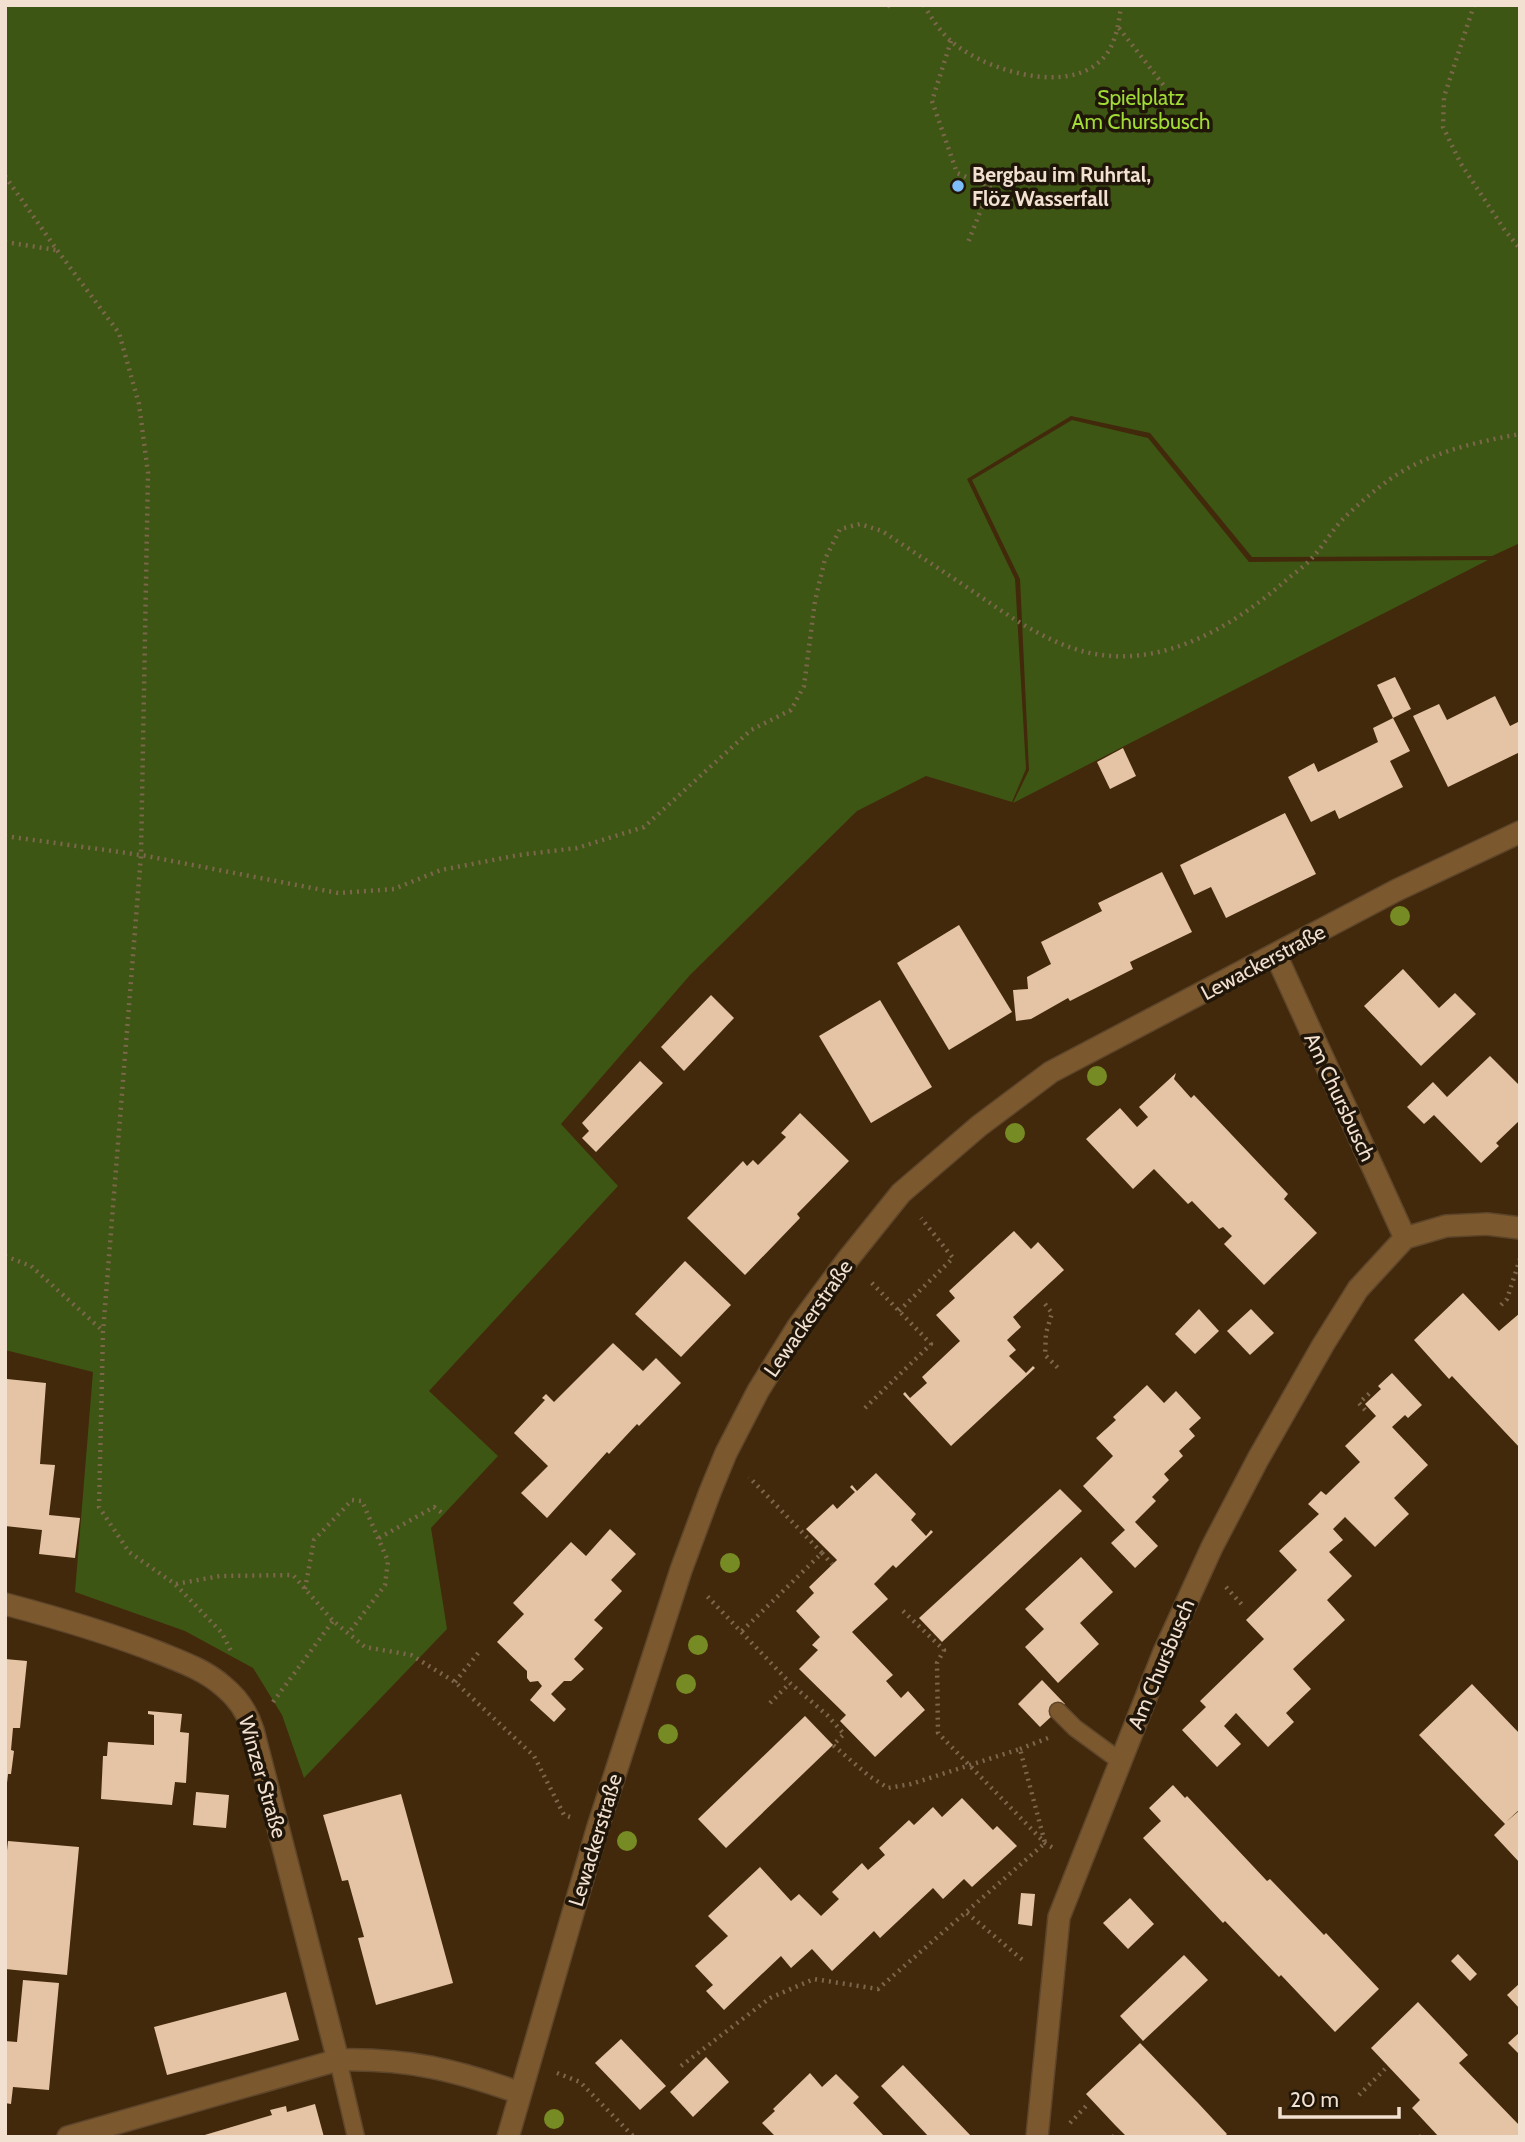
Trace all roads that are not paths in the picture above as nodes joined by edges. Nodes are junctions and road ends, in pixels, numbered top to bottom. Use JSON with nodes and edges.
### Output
{"nodes":[{"id":1,"x":1520,"y":832,"type":"edge"},
{"id":2,"x":1276,"y":955,"type":"junction"},
{"id":3,"x":1520,"y":1228,"type":"edge"},
{"id":4,"x":1405,"y":1238,"type":"junction"},
{"id":5,"x":5,"y":1604,"type":"edge"},
{"id":6,"x":1058,"y":1711,"type":"dead end"},
{"id":7,"x":1120,"y":1761,"type":"junction"},
{"id":8,"x":338,"y":2060,"type":"junction"},
{"id":9,"x":520,"y":2093,"type":"junction"},
{"id":10,"x":68,"y":2137,"type":"edge"},
{"id":11,"x":356,"y":2137,"type":"edge"},
{"id":12,"x":508,"y":2137,"type":"edge"},
{"id":13,"x":1037,"y":2137,"type":"edge"}],
"edges":[{"from":1,"to":2,"type":"street","name":"Lewackerstraße"},
{"from":2,"to":4,"type":"street","name":"Am Chursbusch"},
{"from":2,"to":9,"type":"street","name":"Lewackerstraße"},
{"from":3,"to":4,"type":"street"},
{"from":4,"to":7,"type":"street","name":"Am Chursbusch"},
{"from":5,"to":8,"type":"street","name":"Winzer Straße"},
{"from":6,"to":7,"type":"lane"},
{"from":7,"to":13,"type":"street","name":"Am Chursbusch"},
{"from":8,"to":9,"type":"street"},
{"from":8,"to":10,"type":"street"},
{"from":8,"to":11,"type":"lane"},
{"from":9,"to":12,"type":"street","name":"Lewackerstraße"}]}
